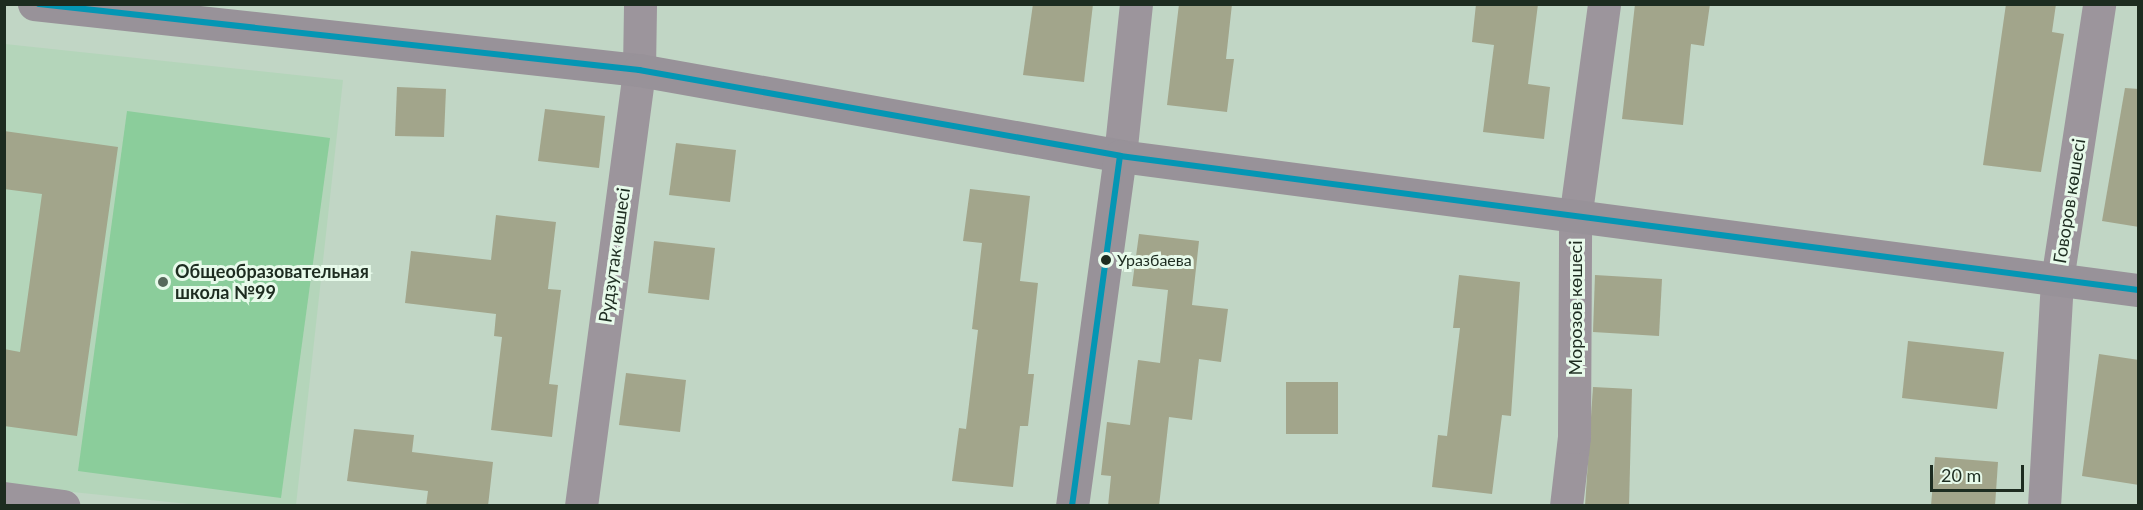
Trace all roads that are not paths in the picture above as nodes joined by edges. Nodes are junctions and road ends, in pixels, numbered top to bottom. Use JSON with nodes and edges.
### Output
{"nodes":[{"id":1,"x":34,"y":4,"type":"edge"},
{"id":2,"x":640,"y":4,"type":"edge"},
{"id":3,"x":1136,"y":4,"type":"edge"},
{"id":4,"x":1604,"y":4,"type":"edge"},
{"id":5,"x":2099,"y":4,"type":"edge"},
{"id":6,"x":639,"y":70,"type":"junction"},
{"id":7,"x":1120,"y":156,"type":"junction"},
{"id":8,"x":1575,"y":219,"type":"junction"},
{"id":9,"x":2057,"y":280,"type":"junction"},
{"id":10,"x":2139,"y":290,"type":"edge"},
{"id":11,"x":4,"y":498,"type":"edge"},
{"id":12,"x":63,"y":506,"type":"edge"},
{"id":13,"x":581,"y":506,"type":"edge"},
{"id":14,"x":1072,"y":506,"type":"edge"},
{"id":15,"x":1566,"y":506,"type":"edge"},
{"id":16,"x":2044,"y":506,"type":"edge"}],
"edges":[{"from":1,"to":6,"type":"street"},
{"from":2,"to":6,"type":"street","name":"Рудзутак көшесі"},
{"from":3,"to":7,"type":"street"},
{"from":4,"to":8,"type":"street","name":"Морозов көшесі"},
{"from":5,"to":9,"type":"street","name":"Говоров көшесі"},
{"from":6,"to":7,"type":"street"},
{"from":6,"to":13,"type":"street","name":"Рудзутак көшесі"},
{"from":7,"to":8,"type":"street"},
{"from":7,"to":14,"type":"street"},
{"from":8,"to":9,"type":"street"},
{"from":8,"to":15,"type":"street","name":"Морозов көшесі"},
{"from":9,"to":10,"type":"street"},
{"from":9,"to":16,"type":"street","name":"Говоров көшесі"},
{"from":11,"to":12,"type":"street"}]}
